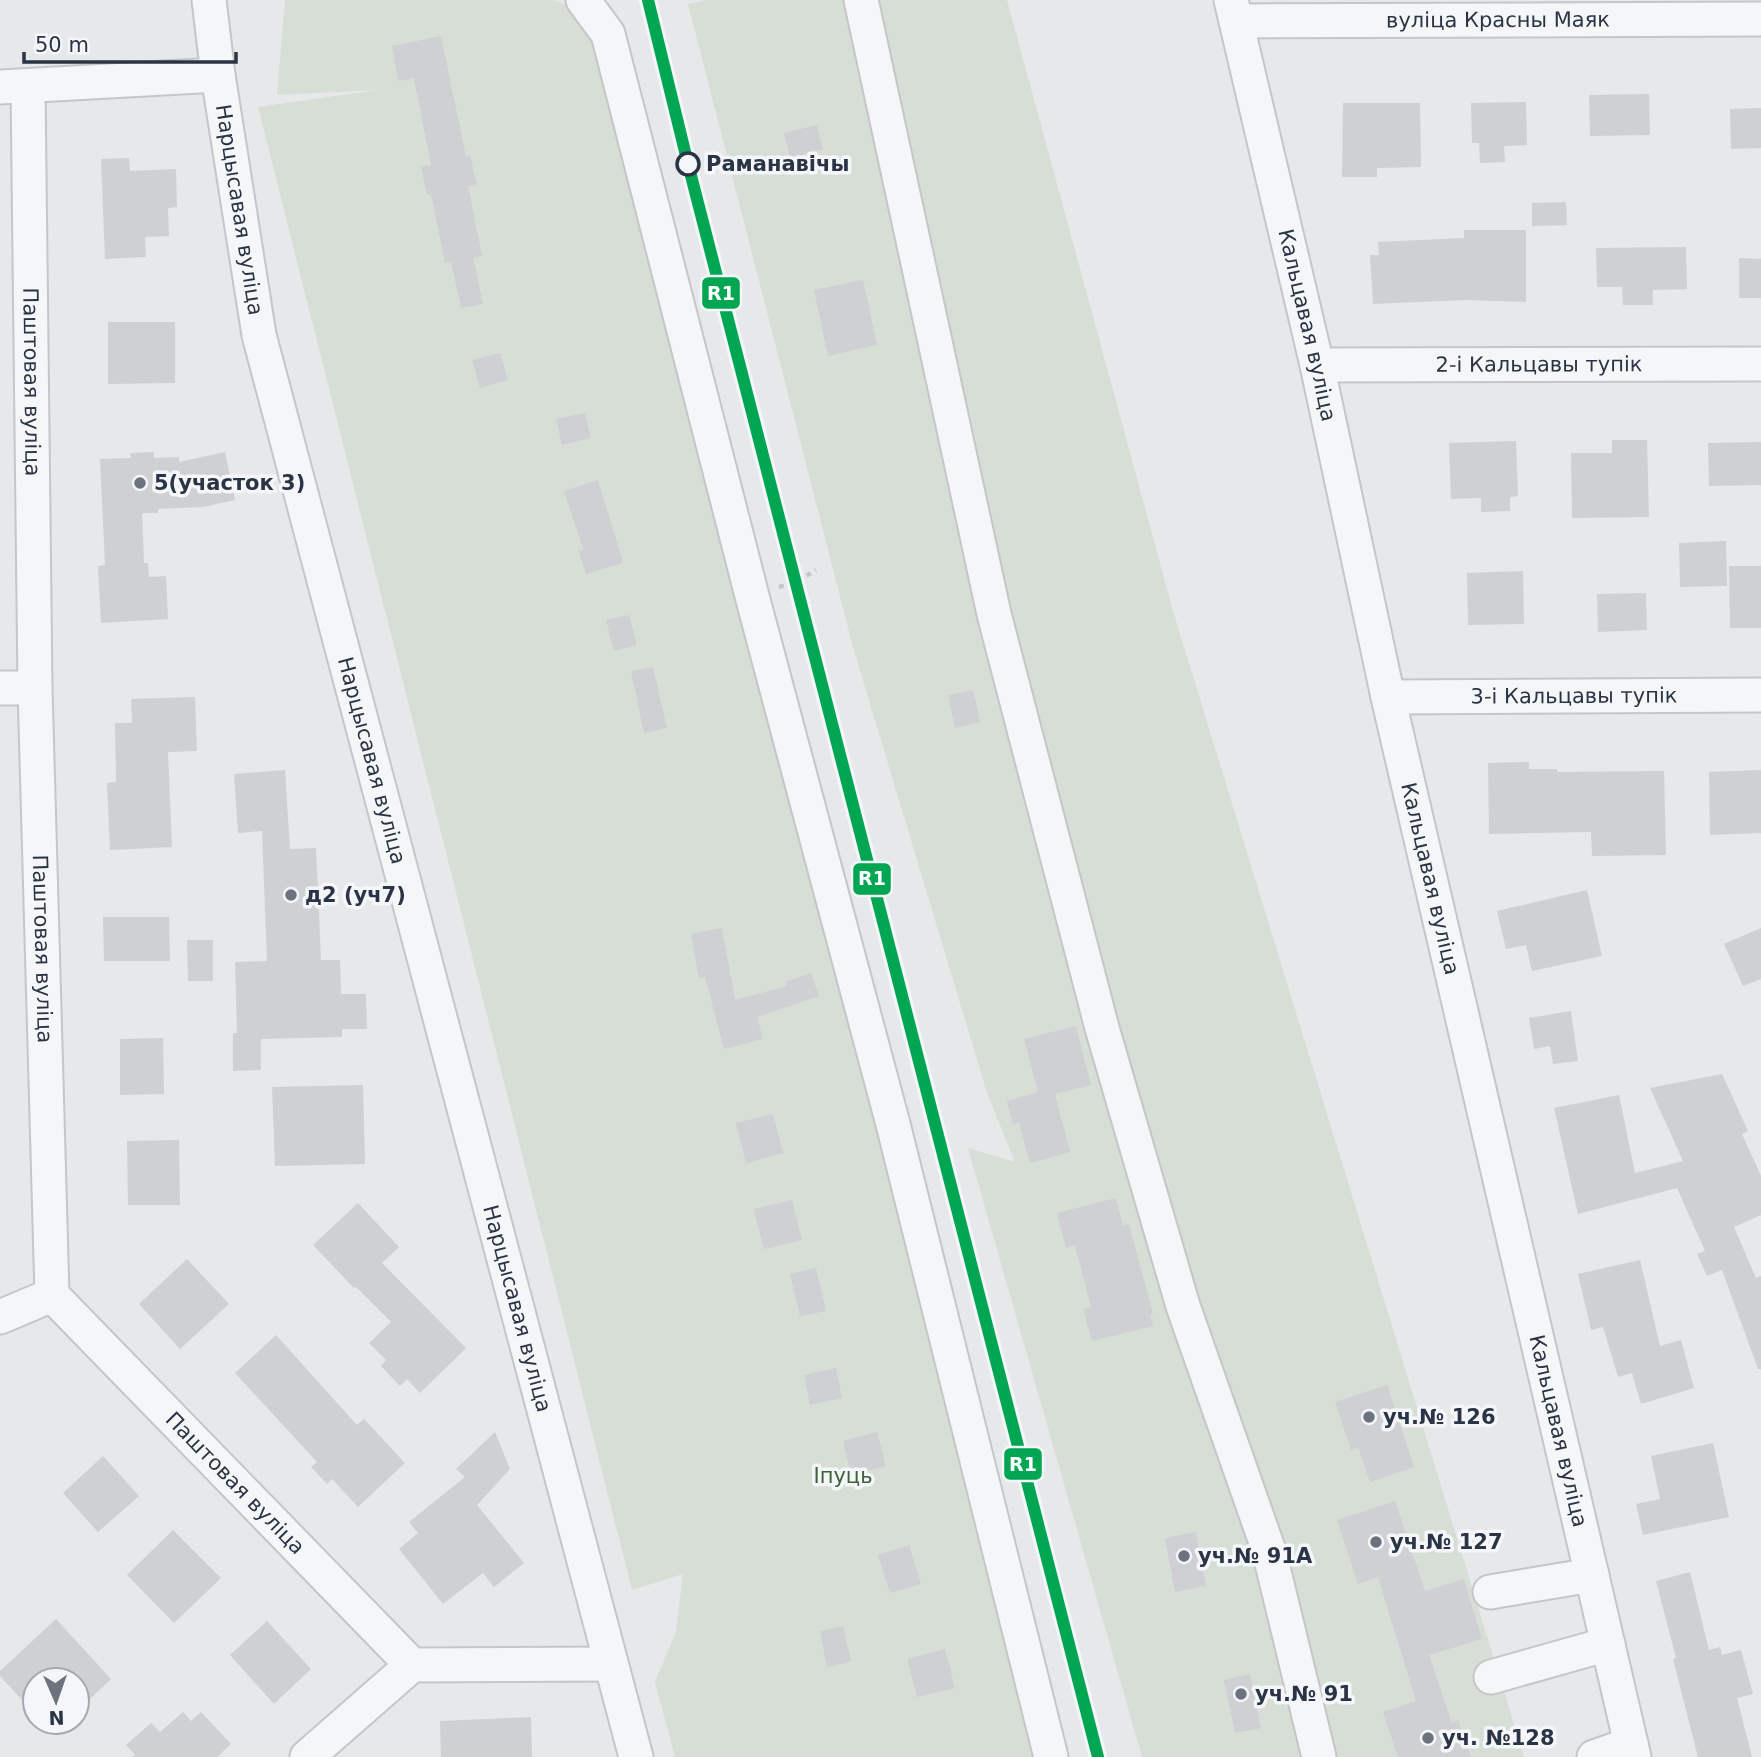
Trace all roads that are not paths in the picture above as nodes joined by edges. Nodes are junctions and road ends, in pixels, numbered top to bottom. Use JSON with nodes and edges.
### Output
{"nodes":[{"id":1,"x":209,"y":0,"type":"edge"},
{"id":2,"x":583,"y":0,"type":"edge"},
{"id":3,"x":861,"y":0,"type":"edge"},
{"id":4,"x":1233,"y":10,"type":"edge"},
{"id":5,"x":1761,"y":19,"type":"edge"},
{"id":6,"x":218,"y":75,"type":"junction"},
{"id":7,"x":14,"y":86,"type":"edge"},
{"id":8,"x":1761,"y":364,"type":"edge"},
{"id":9,"x":1317,"y":365,"type":"junction"},
{"id":10,"x":0,"y":688,"type":"edge"},
{"id":11,"x":35,"y":688,"type":"junction"},
{"id":12,"x":1761,"y":695,"type":"edge"},
{"id":13,"x":1388,"y":697,"type":"junction"},
{"id":14,"x":52,"y":1295,"type":"junction"},
{"id":15,"x":0,"y":1317,"type":"edge"},
{"id":16,"x":1591,"y":1575,"type":"junction"},
{"id":17,"x":1490,"y":1592,"type":"dead end"},
{"id":18,"x":1608,"y":1644,"type":"junction"},
{"id":19,"x":611,"y":1664,"type":"junction"},
{"id":20,"x":412,"y":1665,"type":"junction"},
{"id":21,"x":1491,"y":1677,"type":"dead end"},
{"id":22,"x":1633,"y":1750,"type":"edge"},
{"id":23,"x":307,"y":1757,"type":"edge"},
{"id":24,"x":635,"y":1757,"type":"edge"},
{"id":25,"x":1051,"y":1757,"type":"edge"},
{"id":26,"x":1320,"y":1757,"type":"edge"},
{"id":27,"x":1594,"y":1757,"type":"edge"}],
"edges":[{"from":1,"to":6,"type":"street","name":"Нарцысавая вуліца"},
{"from":2,"to":25,"type":"street"},
{"from":3,"to":26,"type":"street"},
{"from":4,"to":5,"type":"street","name":"вуліца Красны Маяк"},
{"from":4,"to":9,"type":"street","name":"Кальцавая вуліца"},
{"from":6,"to":7,"type":"street"},
{"from":6,"to":19,"type":"street","name":"Нарцысавая вуліца"},
{"from":7,"to":11,"type":"street","name":"Паштовая вуліца"},
{"from":8,"to":9,"type":"street","name":"2-і Кальцавы тупік"},
{"from":9,"to":13,"type":"street","name":"Кальцавая вуліца"},
{"from":10,"to":11,"type":"street"},
{"from":11,"to":14,"type":"street","name":"Паштовая вуліца"},
{"from":12,"to":13,"type":"street","name":"3-і Кальцавы тупік"},
{"from":13,"to":16,"type":"street","name":"Кальцавая вуліца"},
{"from":14,"to":15,"type":"street"},
{"from":14,"to":20,"type":"street","name":"Паштовая вуліца"},
{"from":16,"to":17,"type":"street"},
{"from":16,"to":18,"type":"street","name":"Кальцавая вуліца"},
{"from":18,"to":21,"type":"street"},
{"from":18,"to":22,"type":"street","name":"Кальцавая вуліца"},
{"from":19,"to":20,"type":"street"},
{"from":19,"to":24,"type":"street","name":"Нарцысавая вуліца"},
{"from":20,"to":23,"type":"street"},
{"from":22,"to":27,"type":"street"}]}
